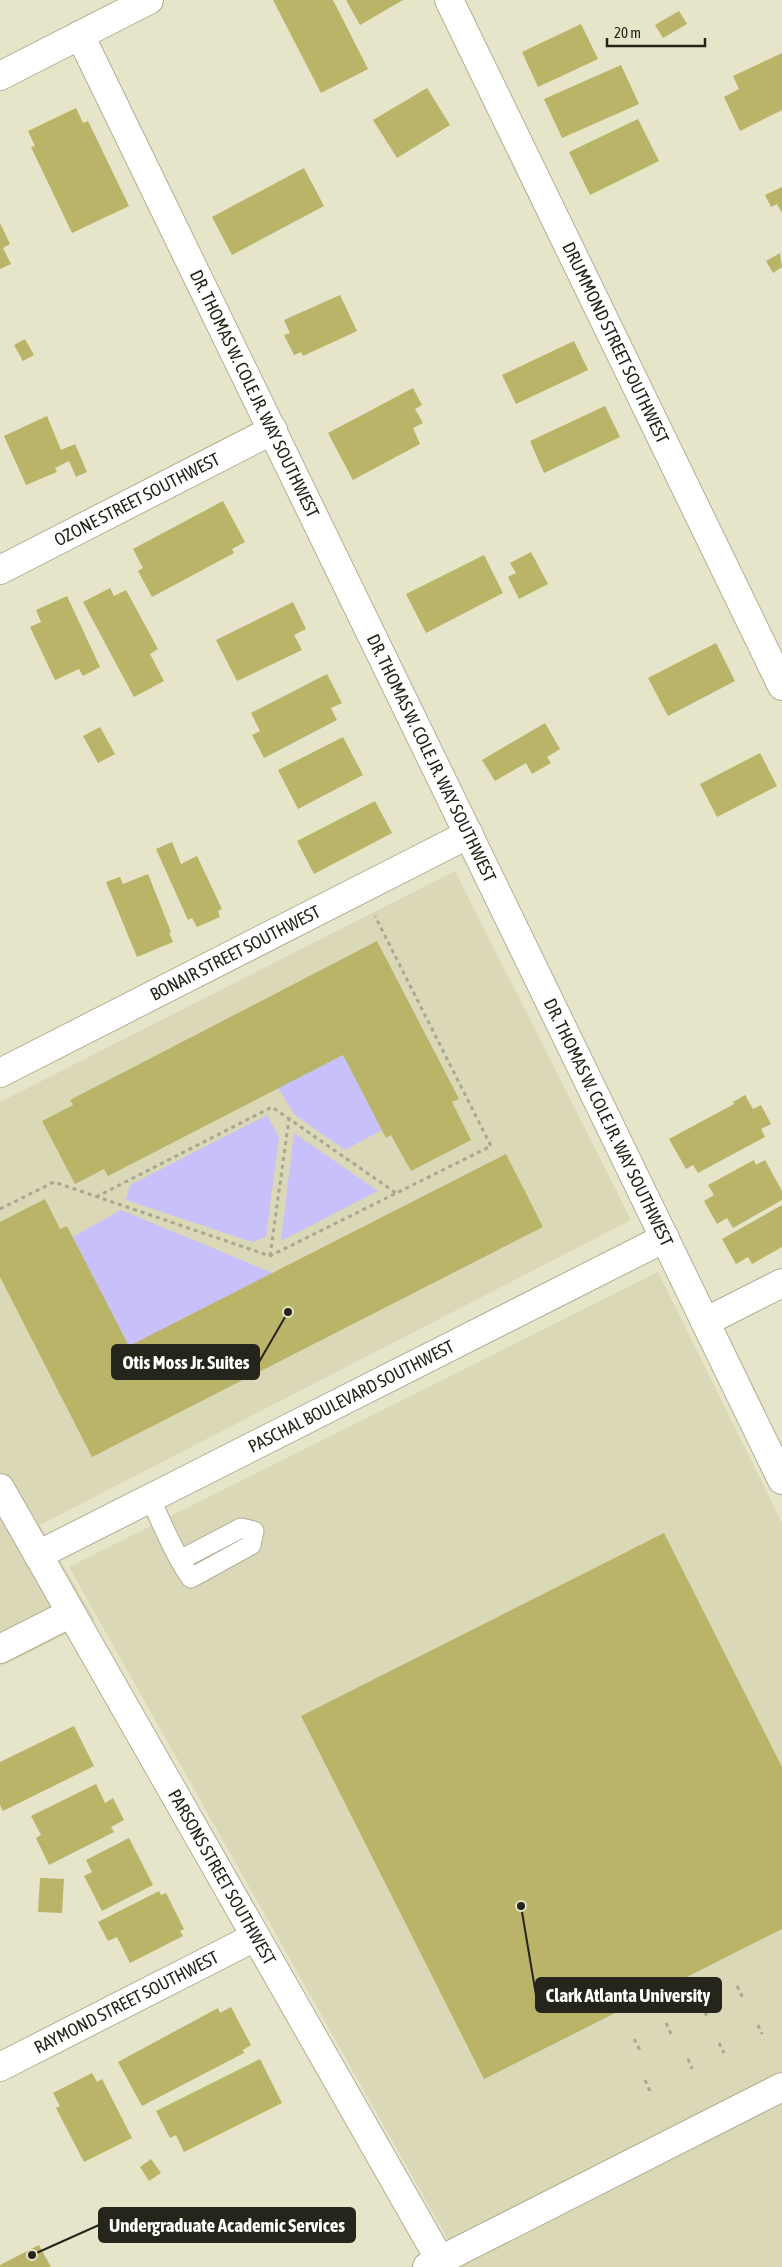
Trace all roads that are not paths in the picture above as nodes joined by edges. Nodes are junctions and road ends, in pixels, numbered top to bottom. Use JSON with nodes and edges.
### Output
{"nodes":[{"id":1,"x":148,"y":0,"type":"edge"},
{"id":2,"x":449,"y":0,"type":"edge"},
{"id":3,"x":80,"y":35,"type":"junction"},
{"id":4,"x":0,"y":76,"type":"edge"},
{"id":5,"x":273,"y":430,"type":"junction"},
{"id":6,"x":0,"y":570,"type":"edge"},
{"id":7,"x":782,"y":686,"type":"edge"},
{"id":8,"x":469,"y":834,"type":"junction"},
{"id":9,"x":0,"y":1073,"type":"edge"},
{"id":10,"x":665,"y":1238,"type":"junction"},
{"id":11,"x":782,"y":1282,"type":"edge"},
{"id":12,"x":705,"y":1322,"type":"junction"},
{"id":13,"x":782,"y":1480,"type":"edge"},
{"id":14,"x":0,"y":1488,"type":"edge"},
{"id":15,"x":150,"y":1498,"type":"junction"},
{"id":16,"x":38,"y":1555,"type":"junction"},
{"id":17,"x":180,"y":1560,"type":"junction"},
{"id":18,"x":71,"y":1613,"type":"junction"},
{"id":19,"x":0,"y":1649,"type":"edge"},
{"id":20,"x":255,"y":1937,"type":"junction"},
{"id":21,"x":0,"y":2067,"type":"edge"},
{"id":22,"x":782,"y":2087,"type":"edge"},
{"id":23,"x":437,"y":2265,"type":"edge"}],
"edges":[{"from":1,"to":3,"type":"street"},
{"from":2,"to":7,"type":"street","name":"DRUMMOND STREET SOUTHWEST"},
{"from":3,"to":4,"type":"street"},
{"from":3,"to":5,"type":"street","name":"DR. THOMAS W. COLE JR. WAY SOUTHWEST"},
{"from":5,"to":6,"type":"street","name":"OZONE STREET SOUTHWEST"},
{"from":5,"to":8,"type":"street","name":"DR. THOMAS W. COLE JR. WAY SOUTHWEST"},
{"from":8,"to":9,"type":"street","name":"BONAIR STREET SOUTHWEST"},
{"from":8,"to":10,"type":"street","name":"DR. THOMAS W. COLE JR. WAY SOUTHWEST"},
{"from":10,"to":12,"type":"street","name":"DR. THOMAS W. COLE JR. WAY SOUTHWEST"},
{"from":10,"to":15,"type":"street","name":"PASCHAL BOULEVARD SOUTHWEST"},
{"from":11,"to":12,"type":"street"},
{"from":12,"to":13,"type":"street","name":"DR. THOMAS W. COLE JR. WAY SOUTHWEST"},
{"from":14,"to":16,"type":"street","name":"PARSONS STREET SOUTHWEST"},
{"from":15,"to":16,"type":"street","name":"PASCHAL BOULEVARD SOUTHWEST"},
{"from":15,"to":17,"type":"lane"},
{"from":16,"to":18,"type":"street","name":"PARSONS STREET SOUTHWEST"},
{"from":17,"to":17,"type":"lane"},
{"from":18,"to":19,"type":"street"},
{"from":18,"to":20,"type":"street","name":"PARSONS STREET SOUTHWEST"},
{"from":20,"to":21,"type":"street","name":"RAYMOND STREET SOUTHWEST"},
{"from":20,"to":23,"type":"street","name":"PARSONS STREET SOUTHWEST"},
{"from":22,"to":23,"type":"street"}]}
